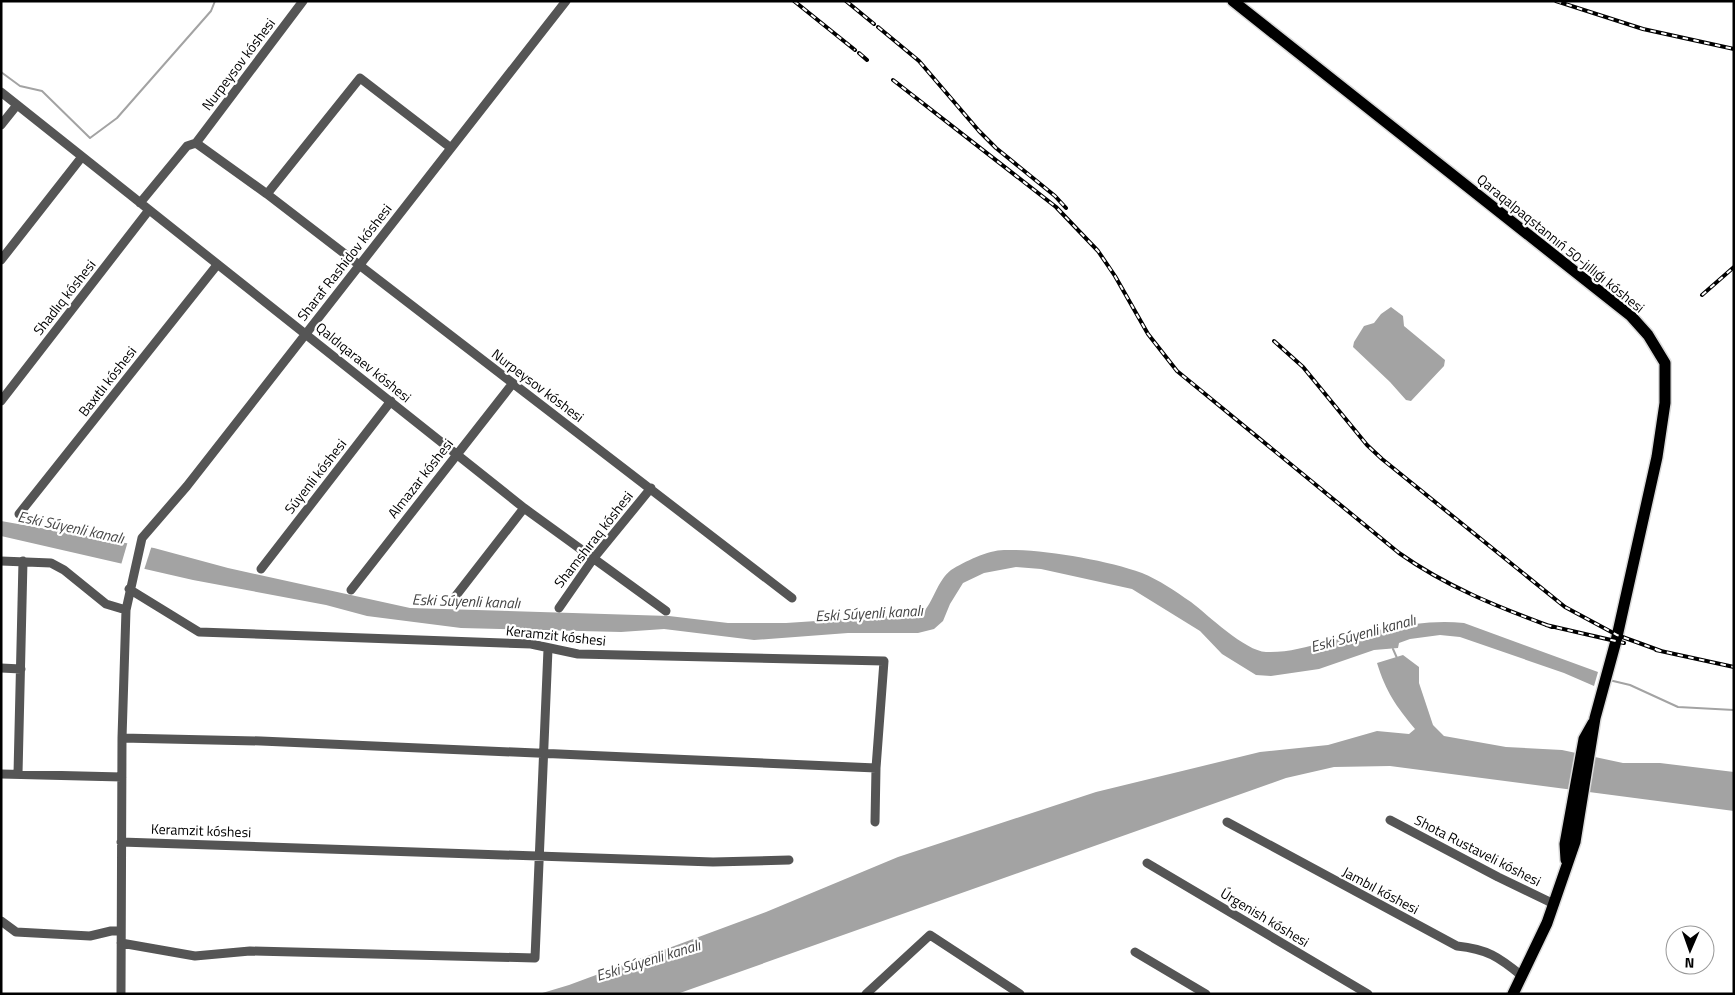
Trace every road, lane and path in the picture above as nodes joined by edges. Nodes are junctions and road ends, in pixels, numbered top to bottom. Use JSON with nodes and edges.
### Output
{"nodes":[{"id":1,"x":303,"y":1,"type":"edge"},
{"id":2,"x":566,"y":1,"type":"edge"},
{"id":3,"x":1233,"y":1,"type":"edge"},
{"id":4,"x":1,"y":92,"type":"edge"},
{"id":5,"x":17,"y":105,"type":"junction"},
{"id":6,"x":1,"y":125,"type":"edge"},
{"id":7,"x":196,"y":143,"type":"junction"},
{"id":8,"x":451,"y":148,"type":"junction"},
{"id":9,"x":81,"y":158,"type":"junction"},
{"id":10,"x":267,"y":194,"type":"junction"},
{"id":11,"x":140,"y":202,"type":"junction"},
{"id":12,"x":149,"y":210,"type":"junction"},
{"id":13,"x":1,"y":260,"type":"edge"},
{"id":14,"x":217,"y":265,"type":"junction"},
{"id":15,"x":360,"y":265,"type":"junction"},
{"id":16,"x":306,"y":333,"type":"junction"},
{"id":17,"x":513,"y":383,"type":"junction"},
{"id":18,"x":1,"y":401,"type":"edge"},
{"id":19,"x":391,"y":401,"type":"junction"},
{"id":20,"x":456,"y":454,"type":"junction"},
{"id":21,"x":651,"y":488,"type":"junction"},
{"id":22,"x":524,"y":508,"type":"junction"},
{"id":23,"x":19,"y":514,"type":"dead end"},
{"id":24,"x":593,"y":560,"type":"junction"},
{"id":25,"x":1,"y":561,"type":"edge"},
{"id":26,"x":23,"y":561,"type":"junction"},
{"id":27,"x":261,"y":569,"type":"dead end"},
{"id":28,"x":130,"y":588,"type":"junction"},
{"id":29,"x":351,"y":590,"type":"dead end"},
{"id":30,"x":792,"y":598,"type":"dead end"},
{"id":31,"x":451,"y":602,"type":"dead end"},
{"id":32,"x":558,"y":608,"type":"dead end"},
{"id":33,"x":126,"y":610,"type":"junction"},
{"id":34,"x":666,"y":611,"type":"dead end"},
{"id":35,"x":548,"y":649,"type":"junction"},
{"id":36,"x":1,"y":668,"type":"edge"},
{"id":37,"x":21,"y":669,"type":"junction"},
{"id":38,"x":122,"y":738,"type":"junction"},
{"id":39,"x":543,"y":753,"type":"junction"},
{"id":40,"x":876,"y":768,"type":"junction"},
{"id":41,"x":1,"y":774,"type":"edge"},
{"id":42,"x":18,"y":774,"type":"junction"},
{"id":43,"x":122,"y":777,"type":"junction"},
{"id":44,"x":1390,"y":820,"type":"dead end"},
{"id":45,"x":875,"y":822,"type":"dead end"},
{"id":46,"x":1227,"y":822,"type":"dead end"},
{"id":47,"x":121,"y":842,"type":"junction"},
{"id":48,"x":540,"y":854,"type":"junction"},
{"id":49,"x":789,"y":860,"type":"dead end"},
{"id":50,"x":1147,"y":863,"type":"dead end"},
{"id":51,"x":1554,"y":904,"type":"junction"},
{"id":52,"x":1,"y":921,"type":"edge"},
{"id":53,"x":121,"y":931,"type":"junction"},
{"id":54,"x":121,"y":943,"type":"junction"},
{"id":55,"x":1135,"y":952,"type":"dead end"},
{"id":56,"x":1522,"y":976,"type":"junction"},
{"id":57,"x":868,"y":993,"type":"edge"},
{"id":58,"x":121,"y":994,"type":"edge"},
{"id":59,"x":1020,"y":994,"type":"edge"},
{"id":60,"x":1206,"y":994,"type":"edge"},
{"id":61,"x":1368,"y":994,"type":"edge"},
{"id":62,"x":1513,"y":994,"type":"edge"}],
"edges":[{"from":1,"to":7,"type":"street","name":"Nurpeysov kóshesi"},
{"from":2,"to":8,"type":"street","name":"Sharaf Rashidov kóshesi"},
{"from":3,"to":51,"type":"main road","name":"Qaraqalpaqstannıń 50-jıllıǵı kóshesi"},
{"from":4,"to":5,"type":"street","name":"Qaldıqaraev kóshesi"},
{"from":5,"to":6,"type":"street"},
{"from":5,"to":9,"type":"street","name":"Qaldıqaraev kóshesi"},
{"from":7,"to":10,"type":"street","name":"Nurpeysov kóshesi"},
{"from":7,"to":11,"type":"street","name":"Nurpeysov kóshesi"},
{"from":8,"to":10,"type":"street"},
{"from":8,"to":15,"type":"street","name":"Sharaf Rashidov kóshesi"},
{"from":9,"to":11,"type":"street","name":"Qaldıqaraev kóshesi"},
{"from":9,"to":13,"type":"street"},
{"from":10,"to":15,"type":"street","name":"Nurpeysov kóshesi"},
{"from":11,"to":12,"type":"street","name":"Qaldıqaraev kóshesi"},
{"from":12,"to":14,"type":"street","name":"Qaldıqaraev kóshesi"},
{"from":12,"to":18,"type":"street","name":"Shadlıq kóshesi"},
{"from":14,"to":16,"type":"street","name":"Qaldıqaraev kóshesi"},
{"from":14,"to":23,"type":"street","name":"Baxıtlı kóshesi"},
{"from":15,"to":16,"type":"street","name":"Sharaf Rashidov kóshesi"},
{"from":15,"to":17,"type":"street","name":"Nurpeysov kóshesi"},
{"from":16,"to":19,"type":"street","name":"Qaldıqaraev kóshesi"},
{"from":16,"to":28,"type":"street","name":"Sharaf Rashidov kóshesi"},
{"from":17,"to":20,"type":"street","name":"Almazar kóshesi"},
{"from":17,"to":21,"type":"street","name":"Nurpeysov kóshesi"},
{"from":19,"to":20,"type":"street","name":"Qaldıqaraev kóshesi"},
{"from":19,"to":27,"type":"street","name":"Súyenli kóshesi"},
{"from":20,"to":22,"type":"street","name":"Qaldıqaraev kóshesi"},
{"from":20,"to":29,"type":"street","name":"Almazar kóshesi"},
{"from":21,"to":24,"type":"street","name":"Shamshıraq kóshesi"},
{"from":21,"to":30,"type":"street","name":"Nurpeysov kóshesi"},
{"from":22,"to":24,"type":"street","name":"Qaldıqaraev kóshesi"},
{"from":22,"to":31,"type":"street"},
{"from":24,"to":32,"type":"street","name":"Shamshıraq kóshesi"},
{"from":24,"to":34,"type":"street","name":"Qaldıqaraev kóshesi"},
{"from":25,"to":26,"type":"street"},
{"from":26,"to":33,"type":"street"},
{"from":26,"to":37,"type":"street"},
{"from":28,"to":33,"type":"street"},
{"from":28,"to":35,"type":"street","name":"Keramzit kóshesi"},
{"from":33,"to":38,"type":"street"},
{"from":35,"to":39,"type":"street"},
{"from":35,"to":40,"type":"street","name":"Keramzit kóshesi"},
{"from":36,"to":37,"type":"street"},
{"from":37,"to":42,"type":"street"},
{"from":38,"to":39,"type":"street"},
{"from":38,"to":43,"type":"street"},
{"from":39,"to":40,"type":"street"},
{"from":39,"to":48,"type":"street"},
{"from":40,"to":45,"type":"street","name":"Keramzit kóshesi"},
{"from":41,"to":42,"type":"street"},
{"from":42,"to":43,"type":"street"},
{"from":43,"to":47,"type":"street"},
{"from":44,"to":51,"type":"street","name":"Shota Rustaveli kóshesi"},
{"from":46,"to":56,"type":"street","name":"Jambıl kóshesi"},
{"from":47,"to":48,"type":"street","name":"Keramzit kóshesi"},
{"from":47,"to":53,"type":"street"},
{"from":48,"to":49,"type":"street","name":"Keramzit kóshesi"},
{"from":48,"to":54,"type":"street"},
{"from":50,"to":61,"type":"street","name":"Úrgenish kóshesi"},
{"from":51,"to":56,"type":"main road"},
{"from":52,"to":53,"type":"street"},
{"from":53,"to":54,"type":"street"},
{"from":54,"to":58,"type":"street"},
{"from":55,"to":60,"type":"street"},
{"from":56,"to":62,"type":"main road"},
{"from":57,"to":59,"type":"street"}]}
